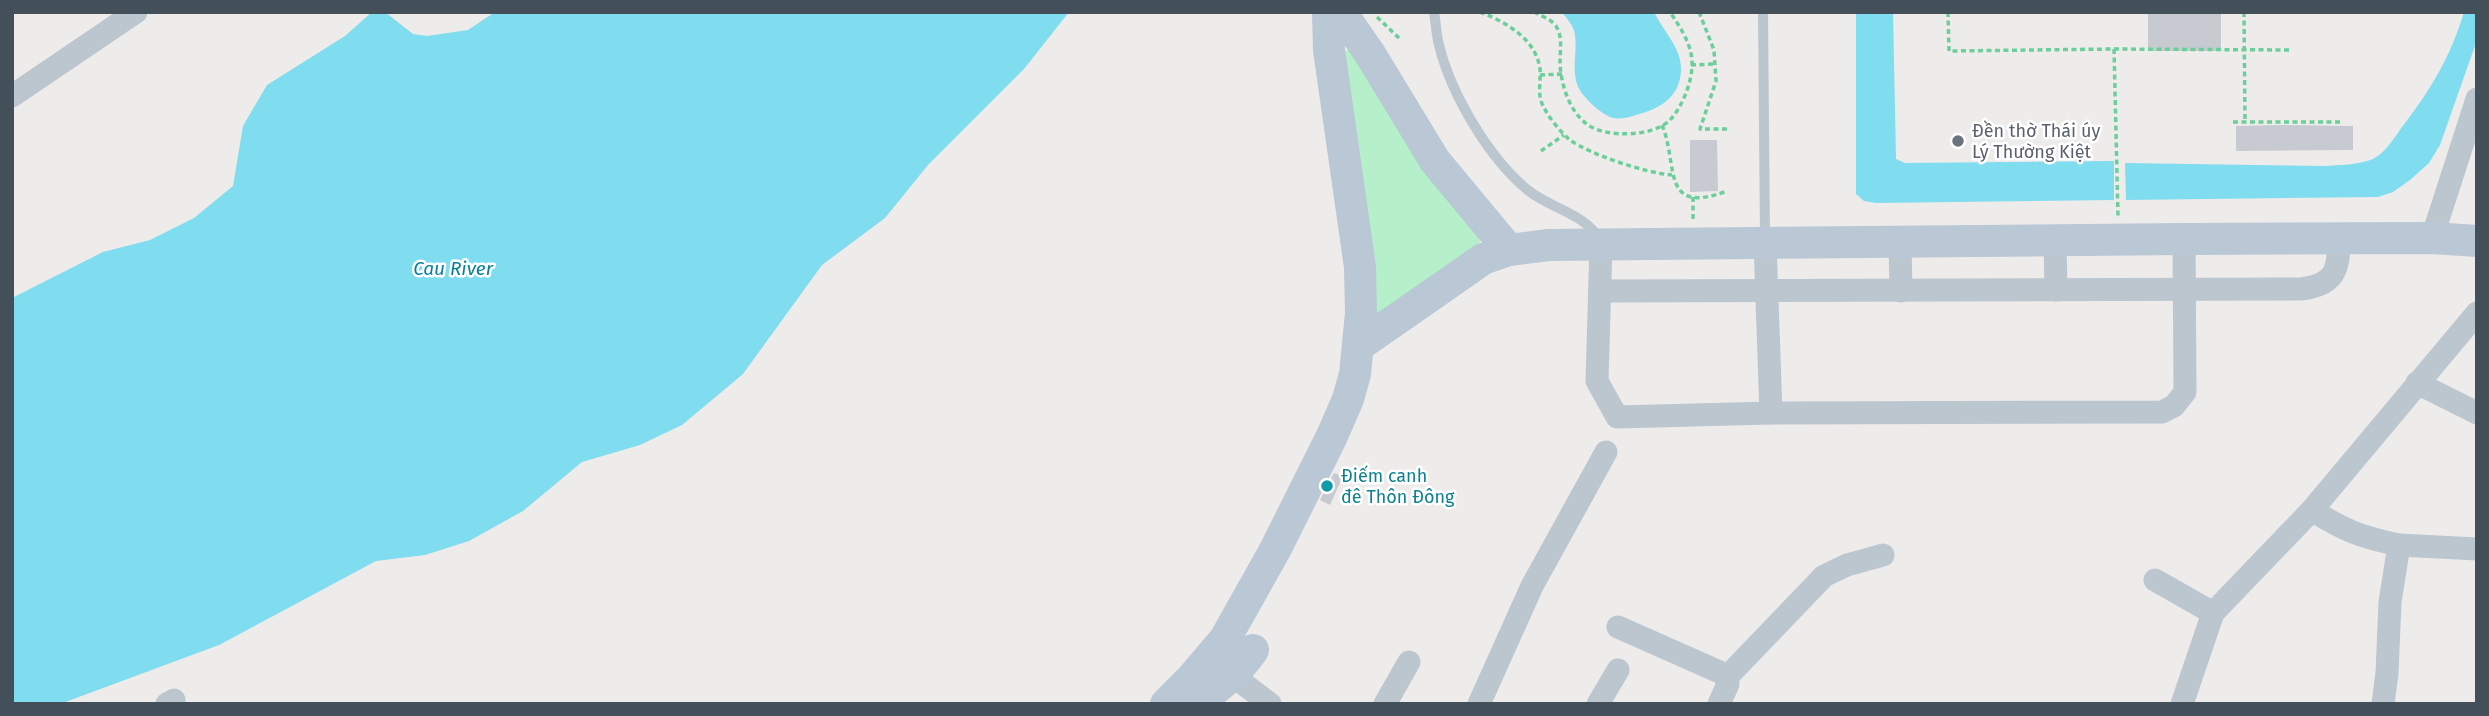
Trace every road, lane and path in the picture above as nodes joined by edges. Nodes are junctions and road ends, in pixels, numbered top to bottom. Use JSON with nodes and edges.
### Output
{"nodes":[{"id":1,"x":136,"y":12,"type":"edge"},
{"id":2,"x":1328,"y":12,"type":"edge"},
{"id":3,"x":1341,"y":12,"type":"edge"},
{"id":4,"x":1373,"y":12,"type":"edge"},
{"id":5,"x":1434,"y":12,"type":"edge"},
{"id":6,"x":1480,"y":12,"type":"edge"},
{"id":7,"x":1534,"y":12,"type":"edge"},
{"id":8,"x":1670,"y":12,"type":"edge"},
{"id":9,"x":1699,"y":12,"type":"edge"},
{"id":10,"x":1763,"y":12,"type":"edge"},
{"id":11,"x":1948,"y":12,"type":"edge"},
{"id":12,"x":2244,"y":12,"type":"edge"},
{"id":13,"x":1400,"y":38,"type":"dead end"},
{"id":14,"x":2114,"y":49,"type":"junction"},
{"id":15,"x":2244,"y":50,"type":"junction"},
{"id":16,"x":2289,"y":50,"type":"dead end"},
{"id":17,"x":1714,"y":64,"type":"junction"},
{"id":18,"x":1692,"y":65,"type":"junction"},
{"id":19,"x":1540,"y":75,"type":"junction"},
{"id":20,"x":1562,"y":75,"type":"junction"},
{"id":21,"x":12,"y":96,"type":"edge"},
{"id":22,"x":2477,"y":99,"type":"edge"},
{"id":23,"x":2234,"y":122,"type":"dead end"},
{"id":24,"x":2245,"y":122,"type":"junction"},
{"id":25,"x":2340,"y":122,"type":"dead end"},
{"id":26,"x":1662,"y":125,"type":"junction"},
{"id":27,"x":1727,"y":129,"type":"dead end"},
{"id":28,"x":1564,"y":135,"type":"junction"},
{"id":29,"x":1541,"y":152,"type":"dead end"},
{"id":30,"x":1672,"y":175,"type":"junction"},
{"id":31,"x":1727,"y":191,"type":"dead end"},
{"id":32,"x":1693,"y":197,"type":"junction"},
{"id":33,"x":2118,"y":221,"type":"dead end"},
{"id":34,"x":1693,"y":226,"type":"dead end"},
{"id":35,"x":2431,"y":238,"type":"junction"},
{"id":36,"x":2184,"y":239,"type":"junction"},
{"id":37,"x":2339,"y":239,"type":"junction"},
{"id":38,"x":2055,"y":240,"type":"junction"},
{"id":39,"x":2477,"y":241,"type":"edge"},
{"id":40,"x":1900,"y":242,"type":"junction"},
{"id":41,"x":1765,"y":243,"type":"junction"},
{"id":42,"x":1601,"y":245,"type":"junction"},
{"id":43,"x":1509,"y":250,"type":"junction"},
{"id":44,"x":2056,"y":290,"type":"junction"},
{"id":45,"x":2183,"y":290,"type":"junction"},
{"id":46,"x":1600,"y":291,"type":"junction"},
{"id":47,"x":1901,"y":291,"type":"junction"},
{"id":48,"x":1767,"y":292,"type":"junction"},
{"id":49,"x":2477,"y":313,"type":"edge"},
{"id":50,"x":1358,"y":346,"type":"junction"},
{"id":51,"x":2417,"y":383,"type":"junction"},
{"id":52,"x":1771,"y":413,"type":"junction"},
{"id":53,"x":2477,"y":413,"type":"edge"},
{"id":54,"x":1606,"y":452,"type":"dead end"},
{"id":55,"x":2312,"y":510,"type":"junction"},
{"id":56,"x":2399,"y":545,"type":"junction"},
{"id":57,"x":2477,"y":549,"type":"edge"},
{"id":58,"x":1883,"y":555,"type":"dead end"},
{"id":59,"x":2155,"y":580,"type":"dead end"},
{"id":60,"x":2213,"y":612,"type":"junction"},
{"id":61,"x":1618,"y":628,"type":"dead end"},
{"id":62,"x":1253,"y":650,"type":"dead end"},
{"id":63,"x":1409,"y":662,"type":"dead end"},
{"id":64,"x":1618,"y":670,"type":"dead end"},
{"id":65,"x":1232,"y":675,"type":"junction"},
{"id":66,"x":1727,"y":677,"type":"junction"},
{"id":67,"x":1166,"y":704,"type":"edge"},
{"id":68,"x":1196,"y":704,"type":"edge"},
{"id":69,"x":1270,"y":704,"type":"edge"},
{"id":70,"x":1385,"y":704,"type":"edge"},
{"id":71,"x":1479,"y":704,"type":"edge"},
{"id":72,"x":1598,"y":704,"type":"edge"},
{"id":73,"x":1719,"y":704,"type":"edge"},
{"id":74,"x":2182,"y":704,"type":"edge"},
{"id":75,"x":2383,"y":704,"type":"edge"}],
"edges":[{"from":1,"to":21,"type":"street"},
{"from":2,"to":50,"type":"main road"},
{"from":3,"to":43,"type":"main road"},
{"from":4,"to":13,"type":"path"},
{"from":5,"to":42,"type":"lane"},
{"from":6,"to":19,"type":"path"},
{"from":7,"to":20,"type":"path"},
{"from":8,"to":18,"type":"path"},
{"from":9,"to":17,"type":"path"},
{"from":10,"to":41,"type":"lane"},
{"from":11,"to":14,"type":"path"},
{"from":12,"to":15,"type":"path"},
{"from":14,"to":15,"type":"path"},
{"from":14,"to":33,"type":"path"},
{"from":15,"to":16,"type":"path"},
{"from":15,"to":24,"type":"path"},
{"from":17,"to":18,"type":"path"},
{"from":17,"to":27,"type":"path"},
{"from":18,"to":26,"type":"path"},
{"from":19,"to":20,"type":"path"},
{"from":19,"to":28,"type":"path"},
{"from":20,"to":26,"type":"path"},
{"from":22,"to":35,"type":"street"},
{"from":23,"to":24,"type":"path"},
{"from":24,"to":25,"type":"path"},
{"from":26,"to":30,"type":"path"},
{"from":28,"to":29,"type":"path"},
{"from":28,"to":30,"type":"path"},
{"from":30,"to":32,"type":"path"},
{"from":31,"to":32,"type":"path"},
{"from":32,"to":34,"type":"path"},
{"from":35,"to":37,"type":"main road"},
{"from":35,"to":39,"type":"main road"},
{"from":36,"to":37,"type":"main road"},
{"from":36,"to":38,"type":"main road"},
{"from":36,"to":45,"type":"street"},
{"from":37,"to":45,"type":"street"},
{"from":38,"to":40,"type":"main road"},
{"from":38,"to":44,"type":"street"},
{"from":40,"to":41,"type":"main road"},
{"from":40,"to":47,"type":"street"},
{"from":41,"to":42,"type":"main road"},
{"from":41,"to":48,"type":"street"},
{"from":42,"to":43,"type":"main road"},
{"from":42,"to":46,"type":"street"},
{"from":43,"to":50,"type":"main road"},
{"from":44,"to":45,"type":"street"},
{"from":44,"to":47,"type":"street"},
{"from":45,"to":52,"type":"street"},
{"from":46,"to":48,"type":"street"},
{"from":46,"to":52,"type":"street"},
{"from":47,"to":48,"type":"street"},
{"from":48,"to":52,"type":"street"},
{"from":49,"to":51,"type":"street"},
{"from":50,"to":67,"type":"main road"},
{"from":51,"to":53,"type":"street"},
{"from":51,"to":55,"type":"street"},
{"from":54,"to":71,"type":"street"},
{"from":55,"to":56,"type":"street"},
{"from":55,"to":60,"type":"street"},
{"from":56,"to":57,"type":"street"},
{"from":56,"to":75,"type":"street"},
{"from":58,"to":66,"type":"street"},
{"from":59,"to":60,"type":"street"},
{"from":60,"to":74,"type":"street"},
{"from":61,"to":66,"type":"street"},
{"from":62,"to":65,"type":"main road"},
{"from":63,"to":70,"type":"street"},
{"from":64,"to":72,"type":"street"},
{"from":65,"to":68,"type":"main road"},
{"from":65,"to":69,"type":"street"},
{"from":66,"to":73,"type":"street"}]}
